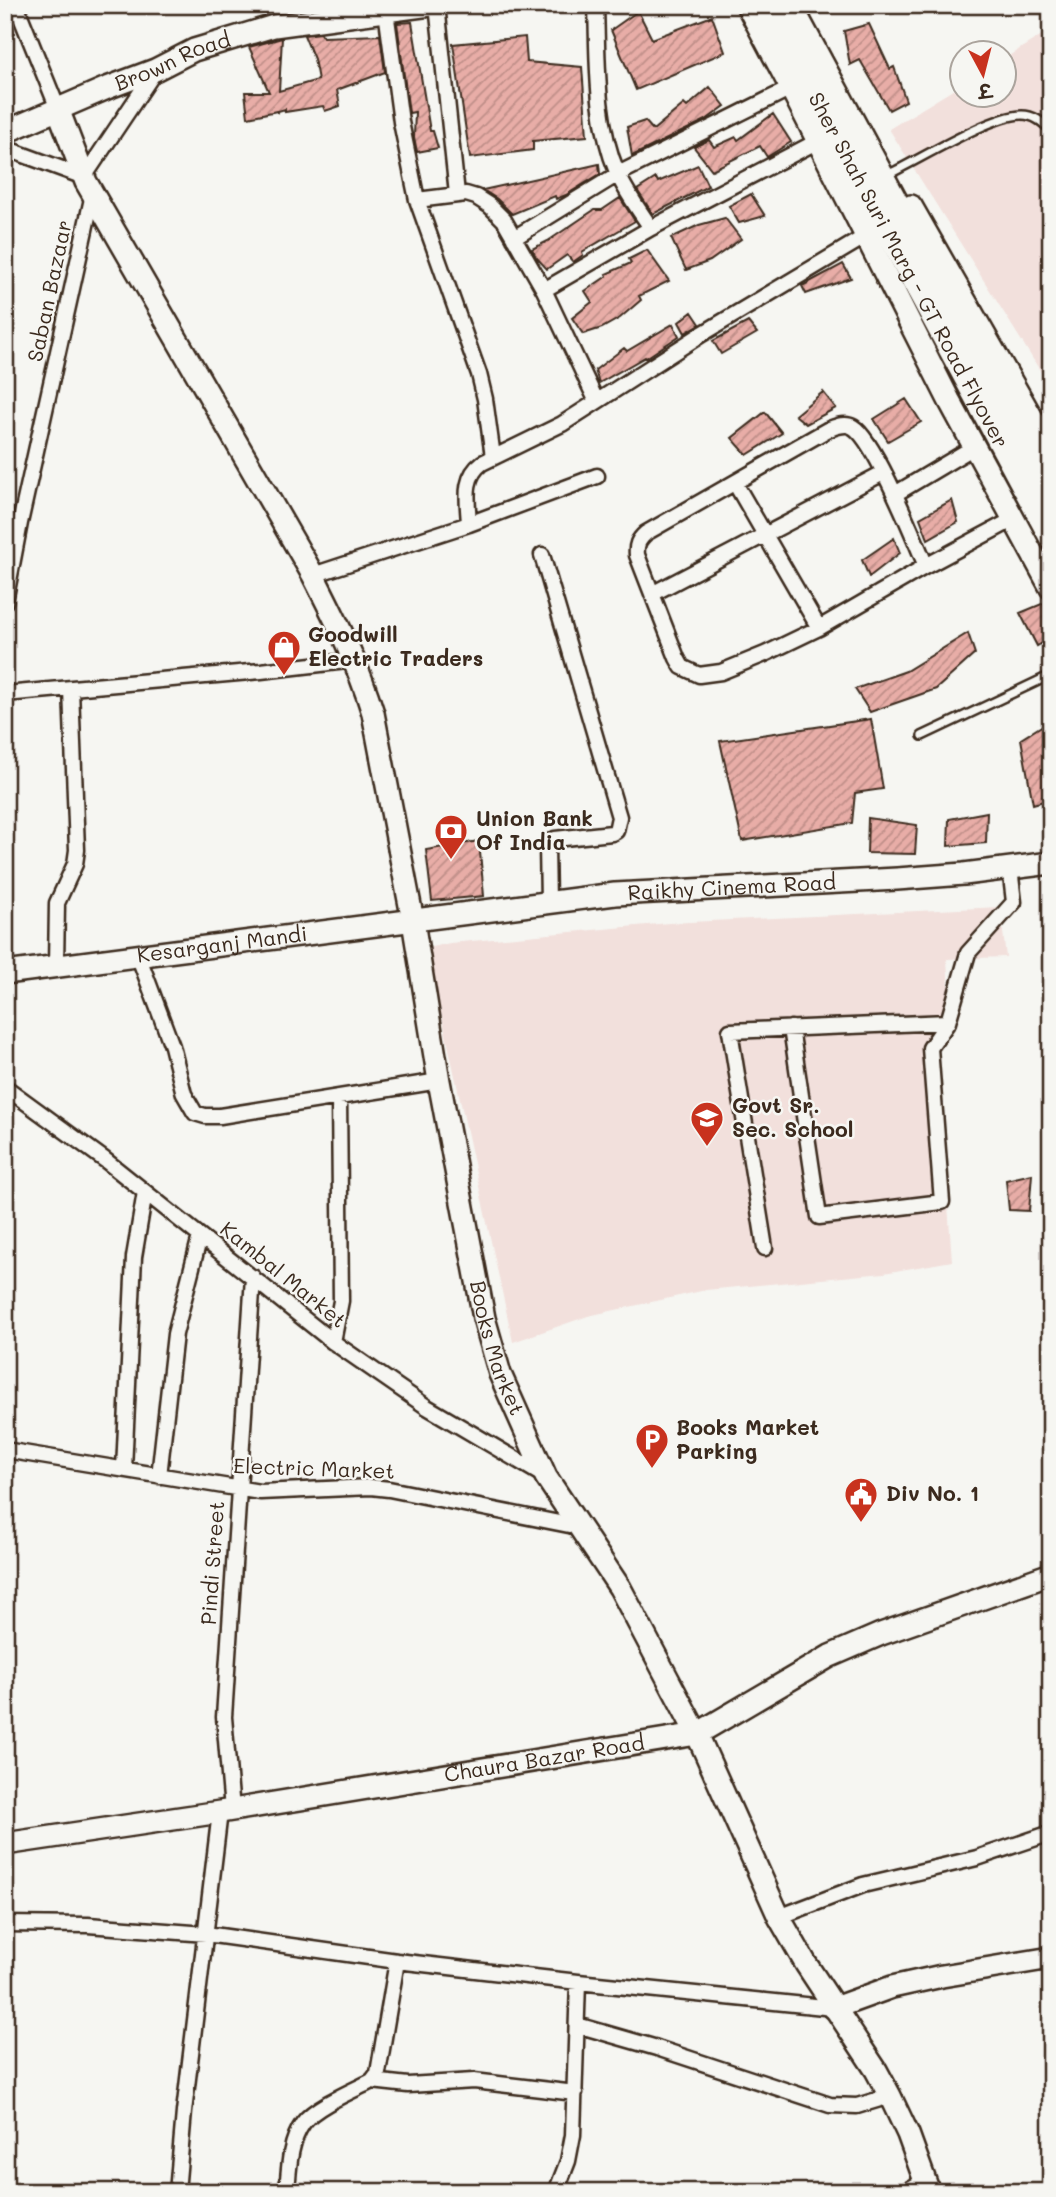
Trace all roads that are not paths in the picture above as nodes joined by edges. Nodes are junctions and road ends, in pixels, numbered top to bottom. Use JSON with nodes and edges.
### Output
{"nodes":[{"id":1,"x":16,"y":5,"type":"edge"},
{"id":2,"x":430,"y":5,"type":"edge"},
{"id":3,"x":437,"y":5,"type":"edge"},
{"id":4,"x":596,"y":5,"type":"edge"},
{"id":5,"x":747,"y":5,"type":"edge"},
{"id":6,"x":766,"y":5,"type":"edge"},
{"id":7,"x":802,"y":7,"type":"edge"},
{"id":8,"x":386,"y":11,"type":"junction"},
{"id":9,"x":155,"y":71,"type":"junction"},
{"id":10,"x":792,"y":88,"type":"junction"},
{"id":11,"x":58,"y":109,"type":"junction"},
{"id":12,"x":1051,"y":130,"type":"edge"},
{"id":13,"x":5,"y":132,"type":"edge"},
{"id":14,"x":818,"y":141,"type":"junction"},
{"id":15,"x":5,"y":148,"type":"edge"},
{"id":16,"x":893,"y":172,"type":"junction"},
{"id":17,"x":618,"y":174,"type":"junction"},
{"id":18,"x":88,"y":186,"type":"junction"},
{"id":19,"x":457,"y":194,"type":"junction"},
{"id":20,"x":417,"y":200,"type":"junction"},
{"id":21,"x":651,"y":228,"type":"junction"},
{"id":22,"x":866,"y":236,"type":"junction"},
{"id":23,"x":514,"y":238,"type":"junction"},
{"id":24,"x":544,"y":290,"type":"junction"},
{"id":25,"x":596,"y":400,"type":"junction"},
{"id":26,"x":974,"y":447,"type":"junction"},
{"id":27,"x":1051,"y":452,"type":"edge"},
{"id":28,"x":494,"y":457,"type":"junction"},
{"id":29,"x":883,"y":473,"type":"junction"},
{"id":30,"x":597,"y":475,"type":"dead end"},
{"id":31,"x":734,"y":482,"type":"junction"},
{"id":32,"x":1051,"y":490,"type":"edge"},
{"id":33,"x":895,"y":494,"type":"junction"},
{"id":34,"x":1014,"y":519,"type":"junction"},
{"id":35,"x":469,"y":524,"type":"junction"},
{"id":36,"x":766,"y":536,"type":"junction"},
{"id":37,"x":1051,"y":537,"type":"edge"},
{"id":38,"x":542,"y":555,"type":"dead end"},
{"id":39,"x":926,"y":566,"type":"junction"},
{"id":40,"x":313,"y":575,"type":"junction"},
{"id":41,"x":1051,"y":588,"type":"edge"},
{"id":42,"x":652,"y":594,"type":"junction"},
{"id":43,"x":5,"y":602,"type":"edge"},
{"id":44,"x":819,"y":628,"type":"junction"},
{"id":45,"x":355,"y":660,"type":"junction"},
{"id":46,"x":1051,"y":675,"type":"edge"},
{"id":47,"x":71,"y":689,"type":"junction"},
{"id":48,"x":5,"y":694,"type":"edge"},
{"id":49,"x":922,"y":736,"type":"dead end"},
{"id":50,"x":1051,"y":863,"type":"edge"},
{"id":51,"x":1010,"y":868,"type":"junction"},
{"id":52,"x":548,"y":902,"type":"junction"},
{"id":53,"x":414,"y":921,"type":"junction"},
{"id":54,"x":138,"y":955,"type":"junction"},
{"id":55,"x":56,"y":967,"type":"junction"},
{"id":56,"x":5,"y":973,"type":"edge"},
{"id":57,"x":948,"y":1022,"type":"junction"},
{"id":58,"x":791,"y":1028,"type":"junction"},
{"id":59,"x":439,"y":1081,"type":"junction"},
{"id":60,"x":5,"y":1087,"type":"edge"},
{"id":61,"x":339,"y":1097,"type":"junction"},
{"id":62,"x":145,"y":1192,"type":"junction"},
{"id":63,"x":200,"y":1236,"type":"junction"},
{"id":64,"x":765,"y":1248,"type":"dead end"},
{"id":65,"x":253,"y":1277,"type":"junction"},
{"id":66,"x":332,"y":1342,"type":"junction"},
{"id":67,"x":5,"y":1450,"type":"edge"},
{"id":68,"x":124,"y":1469,"type":"junction"},
{"id":69,"x":159,"y":1476,"type":"junction"},
{"id":70,"x":546,"y":1477,"type":"junction"},
{"id":71,"x":239,"y":1490,"type":"junction"},
{"id":72,"x":579,"y":1527,"type":"junction"},
{"id":73,"x":1051,"y":1574,"type":"edge"},
{"id":74,"x":696,"y":1734,"type":"junction"},
{"id":75,"x":226,"y":1811,"type":"junction"},
{"id":76,"x":1051,"y":1833,"type":"edge"},
{"id":77,"x":5,"y":1844,"type":"edge"},
{"id":78,"x":779,"y":1917,"type":"junction"},
{"id":79,"x":5,"y":1924,"type":"edge"},
{"id":80,"x":206,"y":1934,"type":"junction"},
{"id":81,"x":1051,"y":1958,"type":"edge"},
{"id":82,"x":397,"y":1961,"type":"junction"},
{"id":83,"x":578,"y":1982,"type":"junction"},
{"id":84,"x":834,"y":2008,"type":"junction"},
{"id":85,"x":577,"y":2025,"type":"junction"},
{"id":86,"x":372,"y":2081,"type":"junction"},
{"id":87,"x":575,"y":2093,"type":"junction"},
{"id":88,"x":890,"y":2096,"type":"junction"},
{"id":89,"x":928,"y":2186,"type":"edge"},
{"id":90,"x":177,"y":2192,"type":"edge"},
{"id":91,"x":287,"y":2192,"type":"edge"},
{"id":92,"x":556,"y":2192,"type":"edge"},
{"id":93,"x":904,"y":2192,"type":"edge"}],
"edges":[{"from":1,"to":11,"type":"street"},
{"from":2,"to":8,"type":"street","name":"Brown Road"},
{"from":3,"to":19,"type":"street"},
{"from":4,"to":17,"type":"street"},
{"from":5,"to":10,"type":"street"},
{"from":6,"to":37,"type":"main road","name":"Sher Shah Suri Marg - GT Road Flyover"},
{"from":7,"to":16,"type":"street"},
{"from":7,"to":32,"type":"main road","name":"Sher Shah Suri Marg - GT Road Flyover"},
{"from":8,"to":9,"type":"street","name":"Brown Road"},
{"from":8,"to":20,"type":"street"},
{"from":9,"to":11,"type":"street","name":"Brown Road"},
{"from":9,"to":18,"type":"street"},
{"from":10,"to":14,"type":"street"},
{"from":10,"to":17,"type":"street"},
{"from":11,"to":13,"type":"street","name":"Brown Road"},
{"from":11,"to":18,"type":"street","name":"Books Market"},
{"from":12,"to":16,"type":"lane"},
{"from":14,"to":21,"type":"street"},
{"from":14,"to":22,"type":"street"},
{"from":15,"to":18,"type":"street"},
{"from":16,"to":27,"type":"street"},
{"from":17,"to":21,"type":"street"},
{"from":17,"to":23,"type":"street"},
{"from":18,"to":40,"type":"street","name":"Books Market"},
{"from":18,"to":43,"type":"street","name":"Saban Bazaar"},
{"from":19,"to":20,"type":"street"},
{"from":19,"to":23,"type":"street"},
{"from":20,"to":28,"type":"street"},
{"from":21,"to":24,"type":"street"},
{"from":22,"to":25,"type":"street"},
{"from":22,"to":26,"type":"street"},
{"from":23,"to":24,"type":"street"},
{"from":24,"to":25,"type":"street"},
{"from":25,"to":28,"type":"street"},
{"from":26,"to":33,"type":"street"},
{"from":26,"to":34,"type":"street"},
{"from":28,"to":35,"type":"street"},
{"from":29,"to":31,"type":"street"},
{"from":29,"to":33,"type":"street"},
{"from":29,"to":36,"type":"street"},
{"from":30,"to":35,"type":"street"},
{"from":31,"to":36,"type":"street"},
{"from":31,"to":42,"type":"street"},
{"from":33,"to":39,"type":"street"},
{"from":34,"to":39,"type":"street"},
{"from":34,"to":41,"type":"street"},
{"from":35,"to":40,"type":"street"},
{"from":36,"to":42,"type":"street"},
{"from":36,"to":44,"type":"street"},
{"from":38,"to":52,"type":"street"},
{"from":39,"to":44,"type":"street"},
{"from":40,"to":45,"type":"street","name":"Books Market"},
{"from":42,"to":44,"type":"street"},
{"from":45,"to":47,"type":"street"},
{"from":45,"to":53,"type":"street","name":"Books Market"},
{"from":46,"to":49,"type":"lane"},
{"from":47,"to":48,"type":"street"},
{"from":47,"to":55,"type":"street"},
{"from":50,"to":51,"type":"street","name":"Raikhy Cinema Road"},
{"from":51,"to":52,"type":"street","name":"Raikhy Cinema Road"},
{"from":51,"to":57,"type":"street"},
{"from":52,"to":53,"type":"street","name":"Raikhy Cinema Road"},
{"from":53,"to":54,"type":"street","name":"Kesarganj Mandi"},
{"from":53,"to":59,"type":"street","name":"Books Market"},
{"from":54,"to":55,"type":"street","name":"Kesarganj Mandi"},
{"from":54,"to":61,"type":"street"},
{"from":55,"to":56,"type":"street","name":"Kesarganj Mandi"},
{"from":57,"to":58,"type":"street"},
{"from":57,"to":58,"type":"street"},
{"from":58,"to":64,"type":"street"},
{"from":59,"to":61,"type":"street"},
{"from":59,"to":70,"type":"street","name":"Books Market"},
{"from":60,"to":62,"type":"street","name":"Kambal Market"},
{"from":61,"to":66,"type":"street"},
{"from":62,"to":63,"type":"street","name":"Kambal Market"},
{"from":62,"to":68,"type":"street"},
{"from":63,"to":65,"type":"street","name":"Kambal Market"},
{"from":63,"to":69,"type":"street"},
{"from":65,"to":66,"type":"street","name":"Kambal Market"},
{"from":65,"to":71,"type":"street","name":"Pindi Street"},
{"from":66,"to":70,"type":"street","name":"Kambal Market"},
{"from":67,"to":68,"type":"street","name":"Electric Market"},
{"from":68,"to":69,"type":"street","name":"Electric Market"},
{"from":69,"to":71,"type":"street","name":"Electric Market"},
{"from":70,"to":72,"type":"street","name":"Books Market"},
{"from":71,"to":72,"type":"street","name":"Electric Market"},
{"from":71,"to":75,"type":"street","name":"Pindi Street"},
{"from":72,"to":74,"type":"street","name":"Books Market"},
{"from":73,"to":74,"type":"street","name":"Chaura Bazar Road"},
{"from":74,"to":75,"type":"street","name":"Chaura Bazar Road"},
{"from":74,"to":78,"type":"street","name":"Books Market"},
{"from":75,"to":77,"type":"street","name":"Chaura Bazar Road"},
{"from":75,"to":80,"type":"street","name":"Pindi Street"},
{"from":76,"to":78,"type":"street"},
{"from":78,"to":84,"type":"street","name":"Books Market"},
{"from":79,"to":80,"type":"street"},
{"from":80,"to":82,"type":"street"},
{"from":80,"to":90,"type":"street","name":"Pindi Street"},
{"from":81,"to":84,"type":"street"},
{"from":82,"to":83,"type":"street"},
{"from":82,"to":86,"type":"street"},
{"from":83,"to":84,"type":"street"},
{"from":83,"to":85,"type":"street"},
{"from":84,"to":88,"type":"street","name":"Books Market"},
{"from":85,"to":87,"type":"street"},
{"from":85,"to":88,"type":"street"},
{"from":86,"to":87,"type":"street"},
{"from":86,"to":91,"type":"street"},
{"from":87,"to":92,"type":"street"},
{"from":88,"to":89,"type":"street","name":"Books Market"},
{"from":89,"to":93,"type":"street"}]}
